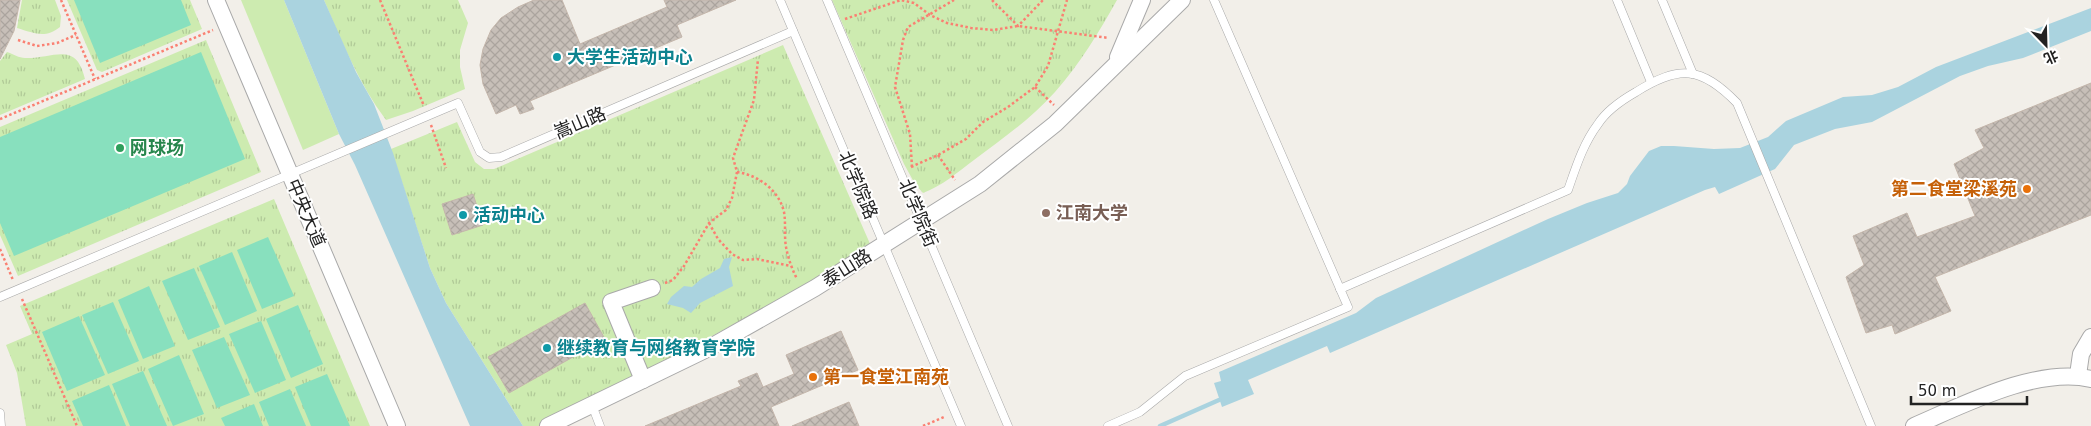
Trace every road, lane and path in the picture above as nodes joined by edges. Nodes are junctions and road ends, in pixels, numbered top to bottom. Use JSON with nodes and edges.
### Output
{"nodes":[{"id":1,"x":61,"y":0,"type":"edge"},
{"id":2,"x":216,"y":0,"type":"edge"},
{"id":3,"x":380,"y":0,"type":"edge"},
{"id":4,"x":780,"y":0,"type":"edge"},
{"id":5,"x":827,"y":0,"type":"edge"},
{"id":6,"x":892,"y":0,"type":"edge"},
{"id":7,"x":954,"y":0,"type":"edge"},
{"id":8,"x":992,"y":0,"type":"edge"},
{"id":9,"x":1043,"y":0,"type":"edge"},
{"id":10,"x":1067,"y":0,"type":"edge"},
{"id":11,"x":1142,"y":0,"type":"edge"},
{"id":12,"x":1182,"y":0,"type":"edge"},
{"id":13,"x":1214,"y":0,"type":"edge"},
{"id":14,"x":1617,"y":0,"type":"edge"},
{"id":15,"x":1662,"y":0,"type":"edge"},
{"id":16,"x":887,"y":2,"type":"edge"},
{"id":17,"x":930,"y":16,"type":"junction"},
{"id":18,"x":837,"y":22,"type":"junction"},
{"id":19,"x":226,"y":24,"type":"junction"},
{"id":20,"x":1018,"y":26,"type":"junction"},
{"id":21,"x":793,"y":31,"type":"junction"},
{"id":22,"x":1058,"y":31,"type":"junction"},
{"id":23,"x":76,"y":35,"type":"junction"},
{"id":24,"x":18,"y":40,"type":"dead end"},
{"id":25,"x":1126,"y":40,"type":"junction"},
{"id":26,"x":759,"y":46,"type":"junction"},
{"id":27,"x":1116,"y":64,"type":"junction"},
{"id":28,"x":1693,"y":74,"type":"junction"},
{"id":29,"x":95,"y":79,"type":"junction"},
{"id":30,"x":1652,"y":82,"type":"junction"},
{"id":31,"x":1035,"y":87,"type":"junction"},
{"id":32,"x":428,"y":115,"type":"junction"},
{"id":33,"x":1064,"y":115,"type":"junction"},
{"id":34,"x":0,"y":119,"type":"edge"},
{"id":35,"x":938,"y":155,"type":"junction"},
{"id":36,"x":912,"y":167,"type":"junction"},
{"id":37,"x":446,"y":168,"type":"dead end"},
{"id":38,"x":737,"y":172,"type":"junction"},
{"id":39,"x":901,"y":172,"type":"junction"},
{"id":40,"x":289,"y":173,"type":"junction"},
{"id":41,"x":965,"y":194,"type":"junction"},
{"id":42,"x":922,"y":221,"type":"junction"},
{"id":43,"x":708,"y":223,"type":"junction"},
{"id":44,"x":884,"y":245,"type":"junction"},
{"id":45,"x":0,"y":249,"type":"edge"},
{"id":46,"x":791,"y":266,"type":"junction"},
{"id":47,"x":652,"y":288,"type":"joint"},
{"id":48,"x":18,"y":290,"type":"junction"},
{"id":49,"x":1340,"y":290,"type":"junction"},
{"id":50,"x":806,"y":294,"type":"junction"},
{"id":51,"x":0,"y":297,"type":"edge"},
{"id":52,"x":2091,"y":337,"type":"edge"},
{"id":53,"x":2085,"y":377,"type":"edge"},
{"id":54,"x":643,"y":380,"type":"junction"},
{"id":55,"x":592,"y":405,"type":"junction"},
{"id":56,"x":955,"y":412,"type":"junction"},
{"id":57,"x":0,"y":413,"type":"edge"},
{"id":58,"x":1,"y":426,"type":"edge"},
{"id":59,"x":77,"y":426,"type":"edge"},
{"id":60,"x":397,"y":426,"type":"edge"},
{"id":61,"x":548,"y":426,"type":"edge"},
{"id":62,"x":600,"y":426,"type":"edge"},
{"id":63,"x":923,"y":426,"type":"edge"},
{"id":64,"x":960,"y":426,"type":"edge"},
{"id":65,"x":1008,"y":426,"type":"edge"},
{"id":66,"x":1108,"y":426,"type":"edge"},
{"id":67,"x":1871,"y":426,"type":"edge"},
{"id":68,"x":1914,"y":426,"type":"edge"}],
"edges":[{"from":1,"to":23,"type":"path"},
{"from":2,"to":19,"type":"street","name":"中央大道"},
{"from":3,"to":32,"type":"path"},
{"from":4,"to":21,"type":"lane","name":"北学院路"},
{"from":5,"to":18,"type":"lane","name":"北学院街"},
{"from":6,"to":16,"type":"path"},
{"from":7,"to":17,"type":"path"},
{"from":8,"to":20,"type":"path"},
{"from":9,"to":20,"type":"path"},
{"from":10,"to":22,"type":"path"},
{"from":11,"to":25,"type":"street"},
{"from":12,"to":27,"type":"street","name":"泰山路"},
{"from":13,"to":49,"type":"lane"},
{"from":14,"to":30,"type":"lane"},
{"from":15,"to":28,"type":"lane"},
{"from":16,"to":17,"type":"path"},
{"from":16,"to":18,"type":"path"},
{"from":17,"to":20,"type":"path"},
{"from":17,"to":36,"type":"path"},
{"from":18,"to":39,"type":"lane","name":"北学院街"},
{"from":19,"to":29,"type":"path"},
{"from":19,"to":40,"type":"street","name":"中央大道"},
{"from":20,"to":22,"type":"path"},
{"from":21,"to":26,"type":"lane","name":"嵩山路"},
{"from":21,"to":44,"type":"lane","name":"北学院路"},
{"from":22,"to":25,"type":"path"},
{"from":22,"to":31,"type":"path"},
{"from":23,"to":24,"type":"path"},
{"from":23,"to":29,"type":"path"},
{"from":25,"to":27,"type":"street"},
{"from":26,"to":32,"type":"lane","name":"嵩山路"},
{"from":26,"to":38,"type":"path"},
{"from":27,"to":33,"type":"street","name":"泰山路"},
{"from":28,"to":30,"type":"lane"},
{"from":28,"to":67,"type":"lane"},
{"from":29,"to":34,"type":"path"},
{"from":30,"to":49,"type":"lane"},
{"from":31,"to":33,"type":"path"},
{"from":31,"to":35,"type":"path"},
{"from":32,"to":37,"type":"path"},
{"from":32,"to":40,"type":"lane","name":"嵩山路"},
{"from":33,"to":41,"type":"street","name":"泰山路"},
{"from":35,"to":36,"type":"path"},
{"from":35,"to":41,"type":"path"},
{"from":36,"to":39,"type":"path"},
{"from":38,"to":43,"type":"path"},
{"from":38,"to":46,"type":"path"},
{"from":39,"to":42,"type":"lane","name":"北学院街"},
{"from":40,"to":48,"type":"lane","name":"嵩山路"},
{"from":40,"to":60,"type":"street","name":"中央大道"},
{"from":41,"to":42,"type":"street","name":"泰山路"},
{"from":42,"to":44,"type":"street","name":"泰山路"},
{"from":42,"to":65,"type":"lane","name":"北学院街"},
{"from":43,"to":46,"type":"path"},
{"from":43,"to":47,"type":"path"},
{"from":44,"to":50,"type":"street","name":"泰山路"},
{"from":44,"to":56,"type":"lane","name":"北学院路"},
{"from":45,"to":48,"type":"path"},
{"from":46,"to":50,"type":"path"},
{"from":47,"to":54,"type":"street"},
{"from":48,"to":51,"type":"lane","name":"嵩山路"},
{"from":48,"to":59,"type":"path"},
{"from":49,"to":66,"type":"lane"},
{"from":50,"to":54,"type":"street","name":"泰山路"},
{"from":52,"to":53,"type":"street"},
{"from":53,"to":68,"type":"street"},
{"from":54,"to":55,"type":"street","name":"泰山路"},
{"from":55,"to":61,"type":"street","name":"泰山路"},
{"from":55,"to":62,"type":"lane"},
{"from":56,"to":63,"type":"path"},
{"from":56,"to":64,"type":"lane","name":"北学院路"},
{"from":57,"to":58,"type":"lane"}]}
